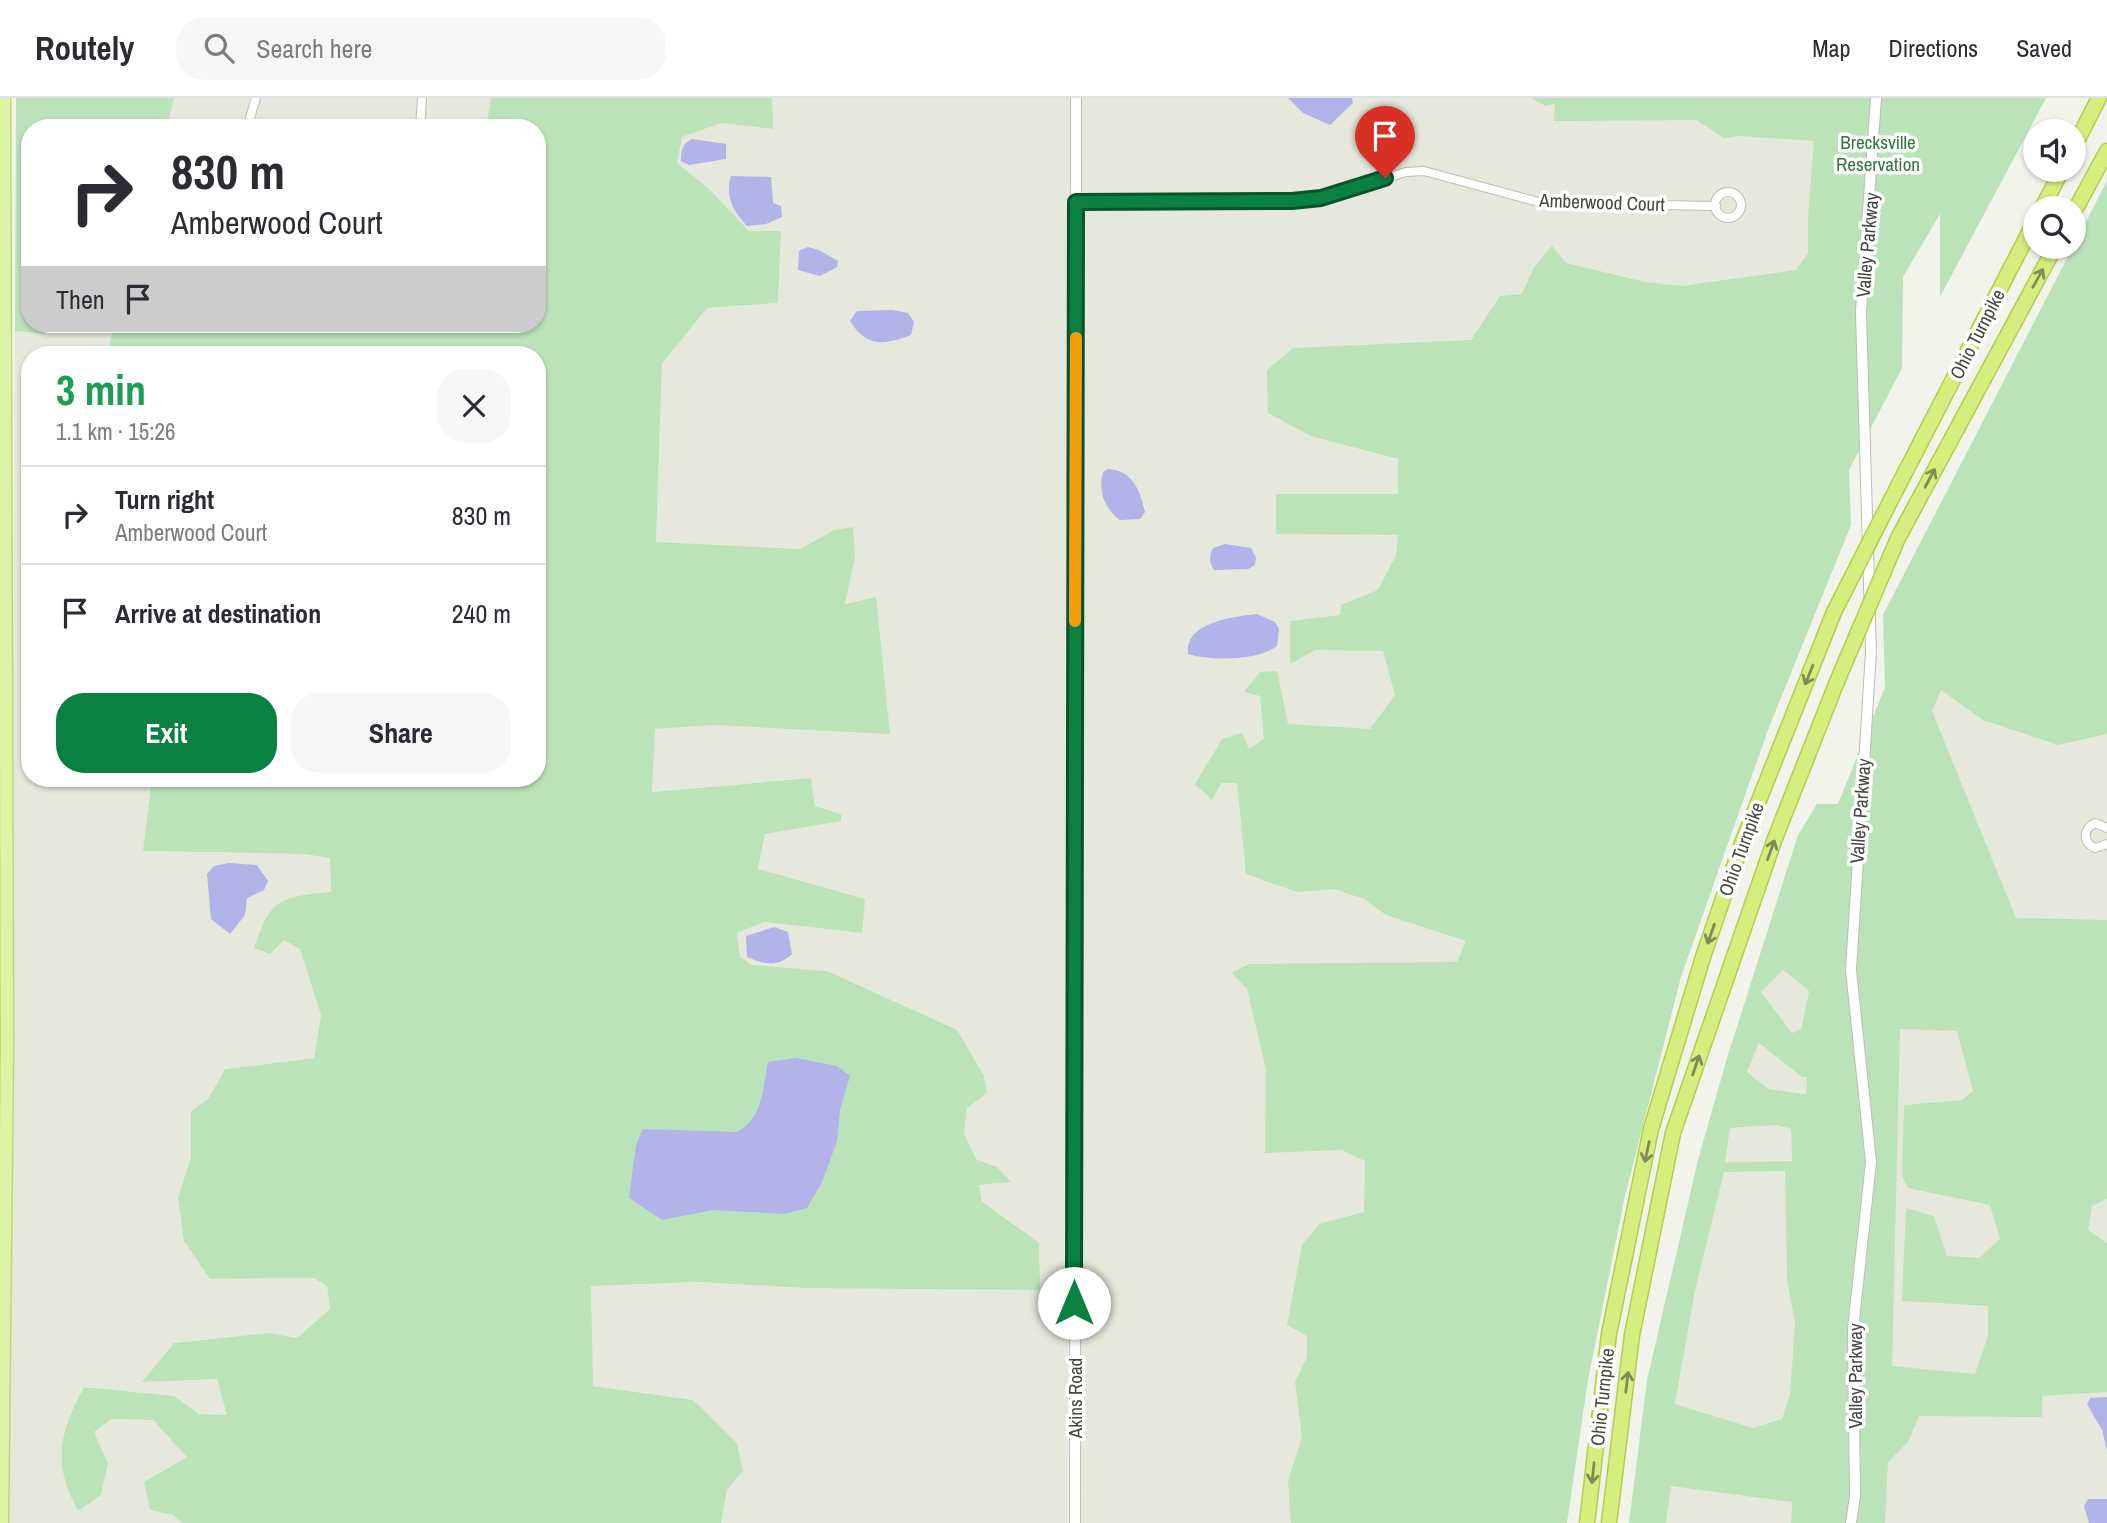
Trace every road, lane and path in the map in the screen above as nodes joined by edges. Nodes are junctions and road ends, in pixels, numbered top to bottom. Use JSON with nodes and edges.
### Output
{"nodes":[{"id":1,"x":4,"y":98,"type":"edge"},
{"id":2,"x":256,"y":98,"type":"edge"},
{"id":3,"x":422,"y":98,"type":"edge"},
{"id":4,"x":1076,"y":98,"type":"edge"},
{"id":5,"x":1875,"y":98,"type":"edge"},
{"id":6,"x":2099,"y":98,"type":"edge"},
{"id":7,"x":250,"y":119,"type":"edge"},
{"id":8,"x":421,"y":119,"type":"edge"},
{"id":9,"x":2086,"y":123,"type":"edge"},
{"id":10,"x":2107,"y":151,"type":"edge"},
{"id":11,"x":2083,"y":196,"type":"edge"},
{"id":12,"x":1076,"y":202,"type":"junction"},
{"id":13,"x":1716,"y":206,"type":"dead end"},
{"id":14,"x":2023,"y":244,"type":"edge"},
{"id":15,"x":2049,"y":259,"type":"edge"},
{"id":16,"x":2107,"y":828,"type":"edge"},
{"id":17,"x":2107,"y":844,"type":"edge"},
{"id":18,"x":3,"y":919,"type":"edge"},
{"id":19,"x":2,"y":1523,"type":"edge"},
{"id":20,"x":1074,"y":1523,"type":"edge"},
{"id":21,"x":1587,"y":1523,"type":"edge"},
{"id":22,"x":1609,"y":1523,"type":"edge"},
{"id":23,"x":1851,"y":1523,"type":"edge"}],
"edges":[{"from":1,"to":18,"type":"main road"},
{"from":2,"to":7,"type":"street"},
{"from":3,"to":8,"type":"street"},
{"from":4,"to":12,"type":"street","name":"Akins Road"},
{"from":5,"to":23,"type":"street","name":"Valley Parkway"},
{"from":6,"to":9,"type":"highway"},
{"from":10,"to":11,"type":"highway"},
{"from":12,"to":13,"type":"street","name":"Amberwood Court"},
{"from":12,"to":20,"type":"street","name":"Akins Road"},
{"from":14,"to":21,"type":"highway","name":"Ohio Turnpike","one_way":true,"bridge":true},
{"from":22,"to":15,"type":"highway","name":"Ohio Turnpike","one_way":true,"bridge":true},
{"from":16,"to":17,"type":"street"},
{"from":18,"to":19,"type":"main road"}]}
